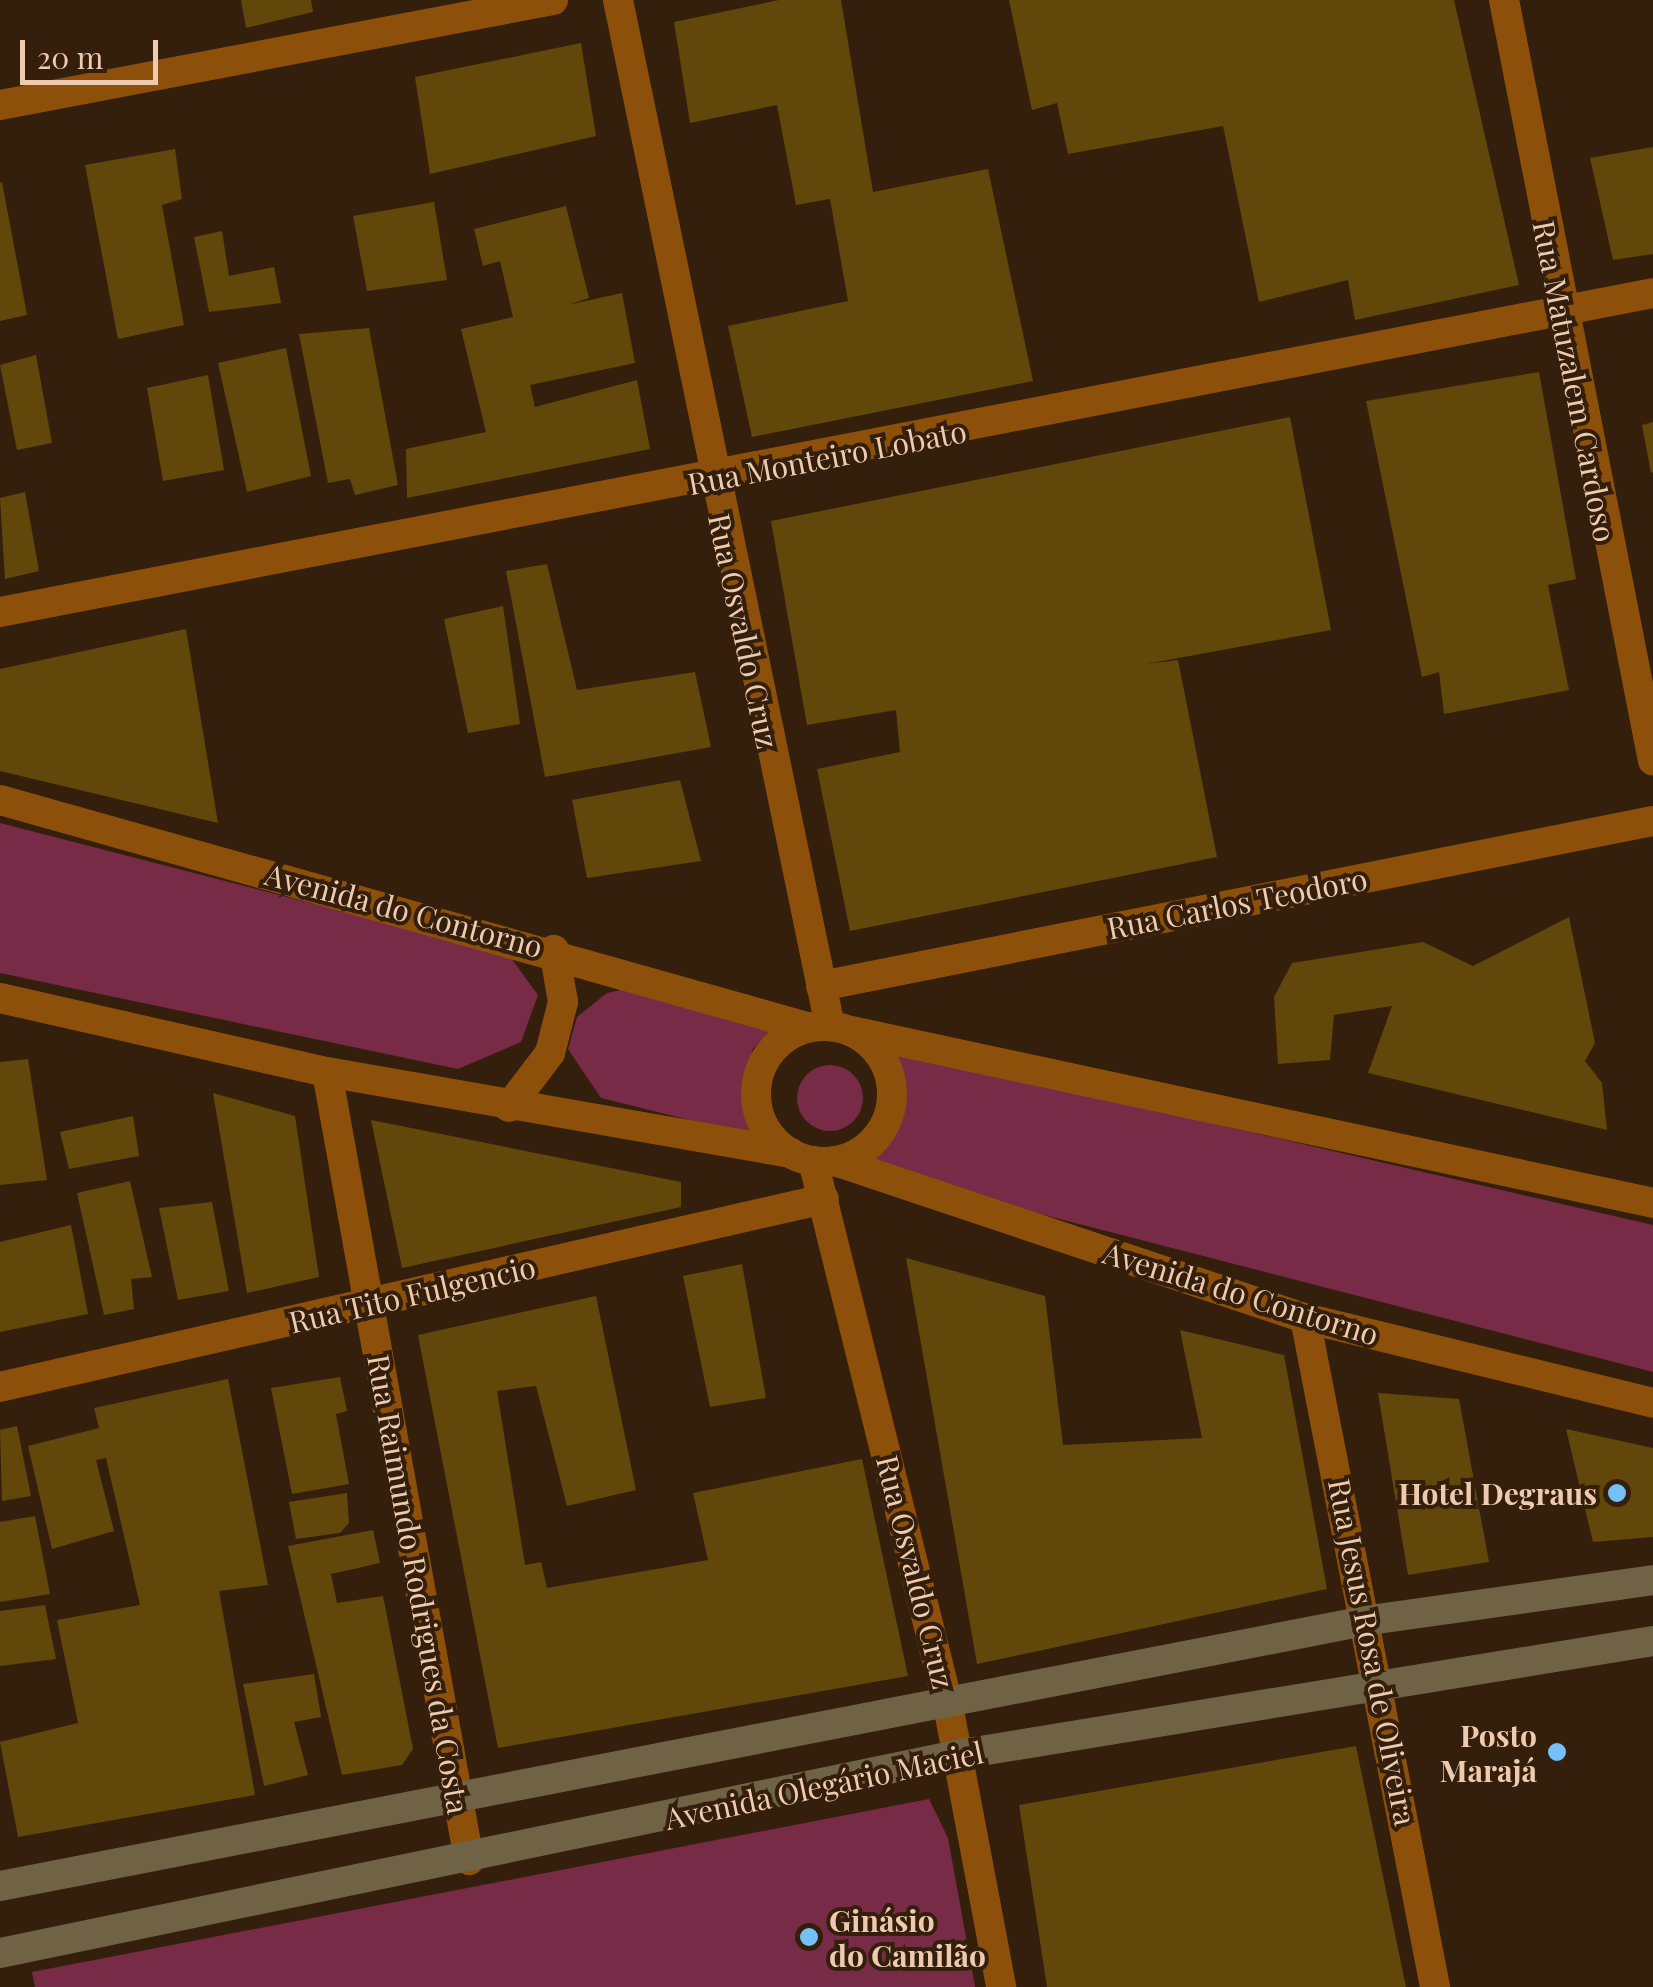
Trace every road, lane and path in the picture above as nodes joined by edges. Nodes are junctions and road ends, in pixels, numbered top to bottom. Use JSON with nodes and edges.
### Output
{"nodes":[{"id":1,"x":553,"y":0,"type":"edge"},
{"id":2,"x":618,"y":0,"type":"edge"},
{"id":3,"x":1504,"y":0,"type":"edge"},
{"id":4,"x":0,"y":105,"type":"edge"},
{"id":5,"x":1653,"y":293,"type":"edge"},
{"id":6,"x":1558,"y":311,"type":"junction"},
{"id":7,"x":711,"y":481,"type":"junction"},
{"id":8,"x":0,"y":612,"type":"edge"},
{"id":9,"x":1653,"y":762,"type":"edge"},
{"id":10,"x":0,"y":800,"type":"edge"},
{"id":11,"x":1653,"y":820,"type":"edge"},
{"id":12,"x":554,"y":950,"type":"junction"},
{"id":13,"x":821,"y":986,"type":"junction"},
{"id":14,"x":0,"y":998,"type":"edge"},
{"id":15,"x":829,"y":1028,"type":"junction"},
{"id":16,"x":327,"y":1072,"type":"junction"},
{"id":17,"x":509,"y":1107,"type":"junction"},
{"id":18,"x":813,"y":1158,"type":"junction"},
{"id":19,"x":824,"y":1199,"type":"junction"},
{"id":20,"x":1653,"y":1203,"type":"edge"},
{"id":21,"x":368,"y":1304,"type":"junction"},
{"id":22,"x":1305,"y":1318,"type":"junction"},
{"id":23,"x":0,"y":1387,"type":"edge"},
{"id":24,"x":1653,"y":1403,"type":"edge"},
{"id":25,"x":1653,"y":1580,"type":"edge"},
{"id":26,"x":1370,"y":1620,"type":"junction"},
{"id":27,"x":1653,"y":1641,"type":"edge"},
{"id":28,"x":1381,"y":1685,"type":"junction"},
{"id":29,"x":948,"y":1700,"type":"junction"},
{"id":30,"x":956,"y":1756,"type":"junction"},
{"id":31,"x":458,"y":1794,"type":"junction"},
{"id":32,"x":469,"y":1860,"type":"junction"},
{"id":33,"x":0,"y":1886,"type":"edge"},
{"id":34,"x":0,"y":1952,"type":"edge"},
{"id":35,"x":1001,"y":1987,"type":"edge"},
{"id":36,"x":1435,"y":1987,"type":"edge"}],
"edges":[{"from":1,"to":4,"type":"street"},
{"from":2,"to":7,"type":"street","name":"Rua Osvaldo Cruz"},
{"from":3,"to":6,"type":"street","name":"Rua Matuzalem Cardoso"},
{"from":5,"to":6,"type":"street","name":"Rua Monteiro Lobato"},
{"from":6,"to":7,"type":"street","name":"Rua Monteiro Lobato"},
{"from":6,"to":9,"type":"street","name":"Rua Matuzalem Cardoso"},
{"from":7,"to":8,"type":"street","name":"Rua Monteiro Lobato"},
{"from":7,"to":13,"type":"street","name":"Rua Osvaldo Cruz"},
{"from":10,"to":12,"type":"street","name":"Avenida do Contorno"},
{"from":11,"to":13,"type":"street","name":"Rua Carlos Teodoro"},
{"from":12,"to":15,"type":"street","name":"Avenida do Contorno"},
{"from":12,"to":17,"type":"street"},
{"from":13,"to":15,"type":"street","name":"Rua Osvaldo Cruz"},
{"from":14,"to":16,"type":"street","name":"Avenida do Contorno"},
{"from":15,"to":18,"type":"street"},
{"from":15,"to":18,"type":"street"},
{"from":15,"to":20,"type":"street","name":"Avenida do Contorno"},
{"from":16,"to":17,"type":"street","name":"Avenida do Contorno"},
{"from":16,"to":21,"type":"street","name":"Rua Raimundo Rodrigues da Costa"},
{"from":17,"to":18,"type":"street","name":"Avenida do Contorno"},
{"from":18,"to":19,"type":"street","name":"Rua Osvaldo Cruz"},
{"from":18,"to":22,"type":"street","name":"Avenida do Contorno"},
{"from":19,"to":21,"type":"street","name":"Rua Tito Fulgencio"},
{"from":19,"to":29,"type":"street","name":"Rua Osvaldo Cruz"},
{"from":21,"to":23,"type":"street","name":"Rua Tito Fulgencio"},
{"from":21,"to":31,"type":"street","name":"Rua Raimundo Rodrigues da Costa"},
{"from":22,"to":24,"type":"street","name":"Avenida do Contorno"},
{"from":22,"to":26,"type":"street","name":"Rua Jesus Rosa de Oliveira"},
{"from":25,"to":26,"type":"main road","name":"Avenida Olegário Maciel"},
{"from":26,"to":28,"type":"street","name":"Rua Jesus Rosa de Oliveira"},
{"from":26,"to":29,"type":"main road","name":"Avenida Olegário Maciel"},
{"from":27,"to":28,"type":"main road","name":"Avenida Olegário Maciel"},
{"from":28,"to":30,"type":"main road","name":"Avenida Olegário Maciel"},
{"from":28,"to":36,"type":"street","name":"Rua Jesus Rosa de Oliveira"},
{"from":29,"to":30,"type":"street","name":"Rua Osvaldo Cruz"},
{"from":29,"to":31,"type":"main road","name":"Avenida Olegário Maciel"},
{"from":30,"to":32,"type":"main road","name":"Avenida Olegário Maciel"},
{"from":30,"to":35,"type":"street","name":"Rua Osvaldo Cruz"},
{"from":31,"to":32,"type":"street","name":"Rua Raimundo Rodrigues da Costa"},
{"from":31,"to":33,"type":"main road","name":"Avenida Olegário Maciel"},
{"from":32,"to":34,"type":"main road","name":"Avenida Olegário Maciel"}]}
